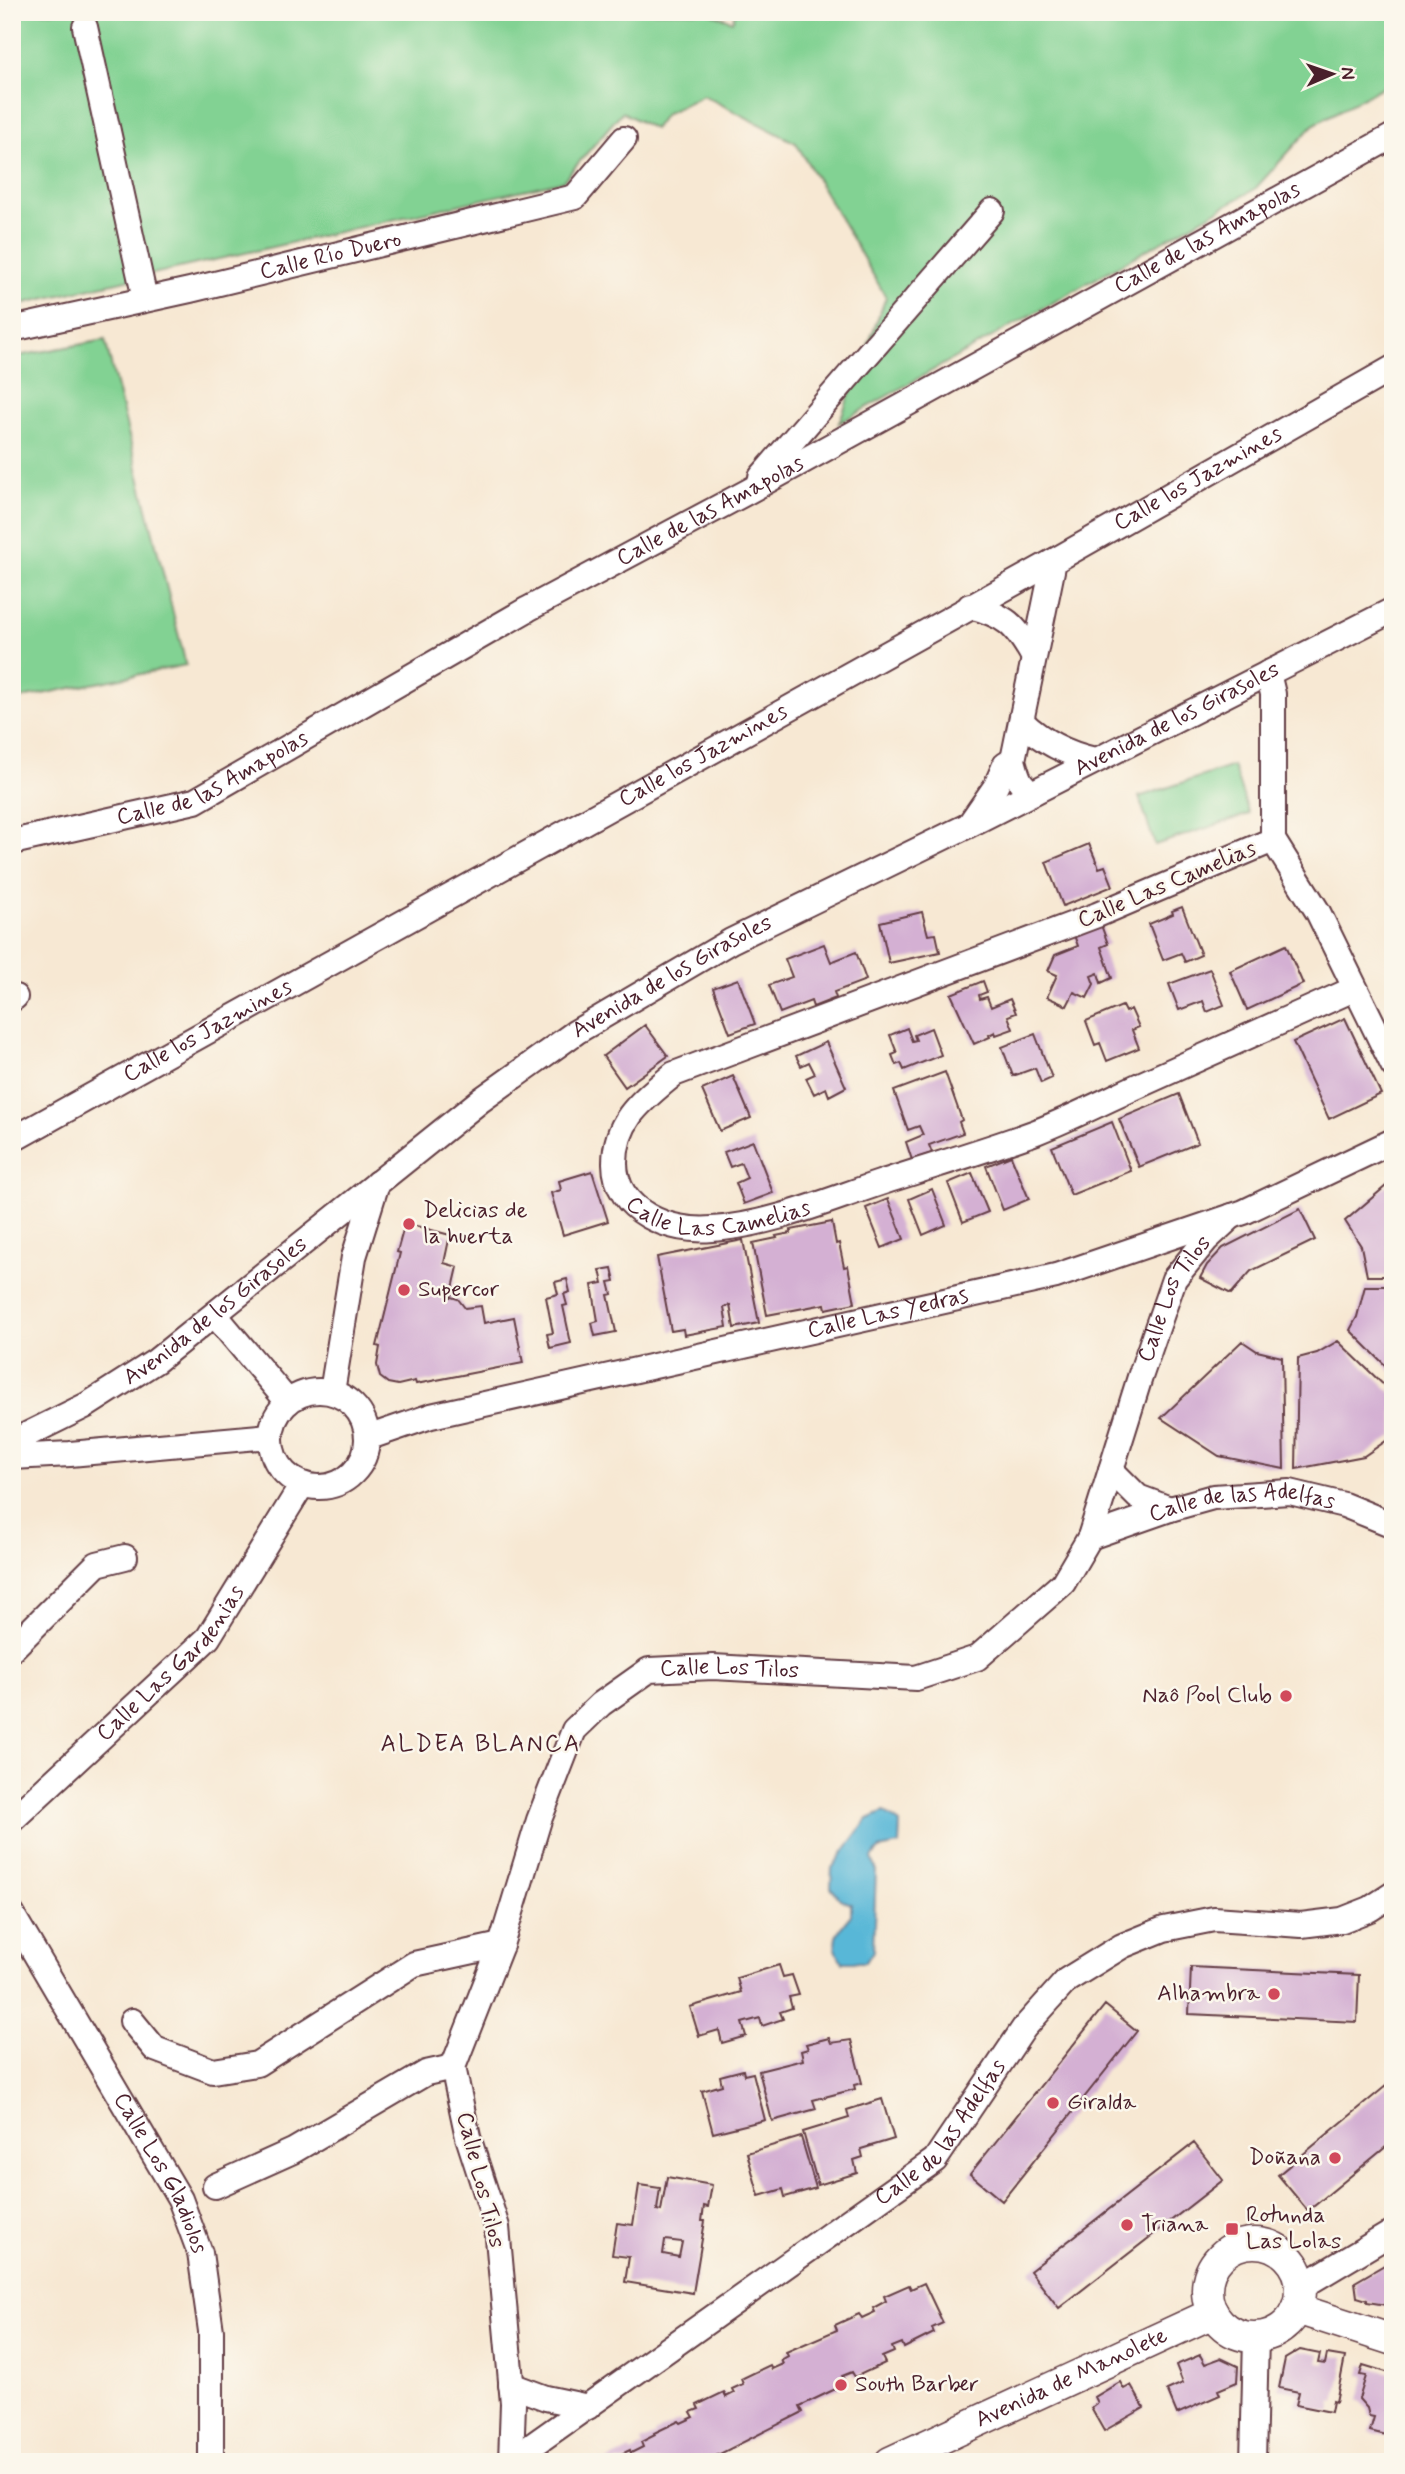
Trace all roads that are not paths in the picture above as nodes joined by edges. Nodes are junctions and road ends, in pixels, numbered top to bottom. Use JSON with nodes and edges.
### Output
{"nodes":[{"id":1,"x":85,"y":27,"type":"dead end"},
{"id":2,"x":1393,"y":136,"type":"edge"},
{"id":3,"x":624,"y":139,"type":"dead end"},
{"id":4,"x":992,"y":211,"type":"dead end"},
{"id":5,"x":145,"y":299,"type":"junction"},
{"id":6,"x":12,"y":329,"type":"edge"},
{"id":7,"x":1393,"y":368,"type":"edge"},
{"id":8,"x":749,"y":491,"type":"junction"},
{"id":9,"x":1054,"y":561,"type":"junction"},
{"id":10,"x":970,"y":606,"type":"junction"},
{"id":11,"x":1393,"y":610,"type":"edge"},
{"id":12,"x":1033,"y":656,"type":"junction"},
{"id":13,"x":1268,"y":673,"type":"junction"},
{"id":14,"x":1029,"y":729,"type":"junction"},
{"id":15,"x":1013,"y":760,"type":"junction"},
{"id":16,"x":1095,"y":760,"type":"junction"},
{"id":17,"x":1040,"y":789,"type":"junction"},
{"id":18,"x":967,"y":826,"type":"junction"},
{"id":19,"x":1273,"y":840,"type":"junction"},
{"id":20,"x":12,"y":842,"type":"edge"},
{"id":21,"x":1354,"y":989,"type":"junction"},
{"id":22,"x":1393,"y":1065,"type":"edge"},
{"id":23,"x":12,"y":1140,"type":"edge"},
{"id":24,"x":1393,"y":1141,"type":"edge"},
{"id":25,"x":377,"y":1183,"type":"junction"},
{"id":26,"x":1232,"y":1216,"type":"junction"},
{"id":27,"x":1123,"y":1254,"type":"junction"},
{"id":28,"x":1174,"y":1279,"type":"junction"},
{"id":29,"x":215,"y":1315,"type":"junction"},
{"id":30,"x":332,"y":1392,"type":"junction"},
{"id":31,"x":288,"y":1402,"type":"junction"},
{"id":32,"x":270,"y":1436,"type":"junction"},
{"id":33,"x":367,"y":1438,"type":"junction"},
{"id":34,"x":12,"y":1441,"type":"edge"},
{"id":35,"x":12,"y":1457,"type":"edge"},
{"id":36,"x":1111,"y":1470,"type":"junction"},
{"id":37,"x":302,"y":1485,"type":"junction"},
{"id":38,"x":1170,"y":1509,"type":"junction"},
{"id":39,"x":1393,"y":1525,"type":"edge"},
{"id":40,"x":1090,"y":1537,"type":"junction"},
{"id":41,"x":125,"y":1557,"type":"dead end"},
{"id":42,"x":12,"y":1649,"type":"edge"},
{"id":43,"x":12,"y":1820,"type":"edge"},
{"id":44,"x":1393,"y":1894,"type":"edge"},
{"id":45,"x":12,"y":1913,"type":"edge"},
{"id":46,"x":500,"y":1945,"type":"junction"},
{"id":47,"x":132,"y":2021,"type":"dead end"},
{"id":48,"x":453,"y":2067,"type":"junction"},
{"id":49,"x":215,"y":2186,"type":"dead end"},
{"id":50,"x":1393,"y":2232,"type":"edge"},
{"id":51,"x":1299,"y":2298,"type":"junction"},
{"id":52,"x":1213,"y":2313,"type":"junction"},
{"id":53,"x":1256,"y":2337,"type":"junction"},
{"id":54,"x":1393,"y":2340,"type":"edge"},
{"id":55,"x":511,"y":2385,"type":"junction"},
{"id":56,"x":588,"y":2407,"type":"junction"},
{"id":57,"x":510,"y":2461,"type":"edge"},
{"id":58,"x":211,"y":2462,"type":"edge"},
{"id":59,"x":890,"y":2462,"type":"edge"},
{"id":60,"x":1253,"y":2462,"type":"edge"}],
"edges":[{"from":1,"to":5,"type":"street"},
{"from":2,"to":8,"type":"street","name":"Calle de las Amapolas"},
{"from":3,"to":5,"type":"street","name":"Calle Río Duero"},
{"from":4,"to":8,"type":"street"},
{"from":5,"to":6,"type":"street","name":"Calle Río Duero"},
{"from":7,"to":9,"type":"street","name":"Calle los Jazmines"},
{"from":8,"to":20,"type":"street","name":"Calle de las Amapolas"},
{"from":9,"to":10,"type":"street","name":"Calle los Jazmines"},
{"from":9,"to":12,"type":"street"},
{"from":10,"to":12,"type":"street"},
{"from":10,"to":23,"type":"street","name":"Calle los Jazmines"},
{"from":11,"to":13,"type":"street","name":"Avenida de los Girasoles"},
{"from":12,"to":14,"type":"street"},
{"from":13,"to":16,"type":"street","name":"Avenida de los Girasoles"},
{"from":13,"to":19,"type":"street","name":"Calle Las Camelias"},
{"from":14,"to":15,"type":"street"},
{"from":14,"to":16,"type":"street"},
{"from":14,"to":17,"type":"street"},
{"from":15,"to":17,"type":"street"},
{"from":15,"to":18,"type":"street"},
{"from":16,"to":17,"type":"street","name":"Avenida de los Girasoles"},
{"from":17,"to":18,"type":"street","name":"Avenida de los Girasoles"},
{"from":18,"to":25,"type":"street","name":"Avenida de los Girasoles"},
{"from":19,"to":21,"type":"street","name":"Calle Las Camelias"},
{"from":19,"to":21,"type":"street","name":"Calle Las Camelias"},
{"from":21,"to":22,"type":"street","name":"Calle Las Camelias"},
{"from":24,"to":26,"type":"street","name":"Calle Las Yedras"},
{"from":25,"to":29,"type":"street","name":"Avenida de los Girasoles"},
{"from":25,"to":30,"type":"street"},
{"from":26,"to":27,"type":"street","name":"Calle Las Yedras"},
{"from":26,"to":28,"type":"street","name":"Calle Los Tilos"},
{"from":27,"to":28,"type":"street"},
{"from":27,"to":33,"type":"street","name":"Calle Las Yedras"},
{"from":28,"to":36,"type":"street","name":"Calle Los Tilos"},
{"from":29,"to":31,"type":"street"},
{"from":29,"to":34,"type":"street","name":"Avenida de los Girasoles"},
{"from":30,"to":31,"type":"street"},
{"from":30,"to":33,"type":"street"},
{"from":31,"to":32,"type":"street"},
{"from":32,"to":35,"type":"street"},
{"from":32,"to":37,"type":"street"},
{"from":33,"to":37,"type":"street"},
{"from":36,"to":38,"type":"street"},
{"from":36,"to":40,"type":"street","name":"Calle Los Tilos"},
{"from":37,"to":43,"type":"street","name":"Calle Las Gardenias"},
{"from":38,"to":39,"type":"street","name":"Calle de las Adelfas"},
{"from":38,"to":40,"type":"street","name":"Calle de las Adelfas"},
{"from":40,"to":46,"type":"street","name":"Calle Los Tilos"},
{"from":41,"to":42,"type":"street"},
{"from":44,"to":56,"type":"street","name":"Calle de las Adelfas"},
{"from":45,"to":58,"type":"street","name":"Calle Los Gladiolos"},
{"from":46,"to":47,"type":"street"},
{"from":46,"to":48,"type":"street","name":"Calle Los Tilos"},
{"from":48,"to":49,"type":"street"},
{"from":48,"to":55,"type":"street","name":"Calle Los Tilos"},
{"from":50,"to":51,"type":"street"},
{"from":51,"to":52,"type":"street"},
{"from":51,"to":53,"type":"street"},
{"from":51,"to":54,"type":"street"},
{"from":52,"to":53,"type":"street"},
{"from":52,"to":59,"type":"street","name":"Avenida de Manolete"},
{"from":53,"to":60,"type":"street"},
{"from":55,"to":56,"type":"street"},
{"from":55,"to":57,"type":"street","name":"Calle Los Tilos"},
{"from":56,"to":57,"type":"street","name":"Calle de las Adelfas"}]}
